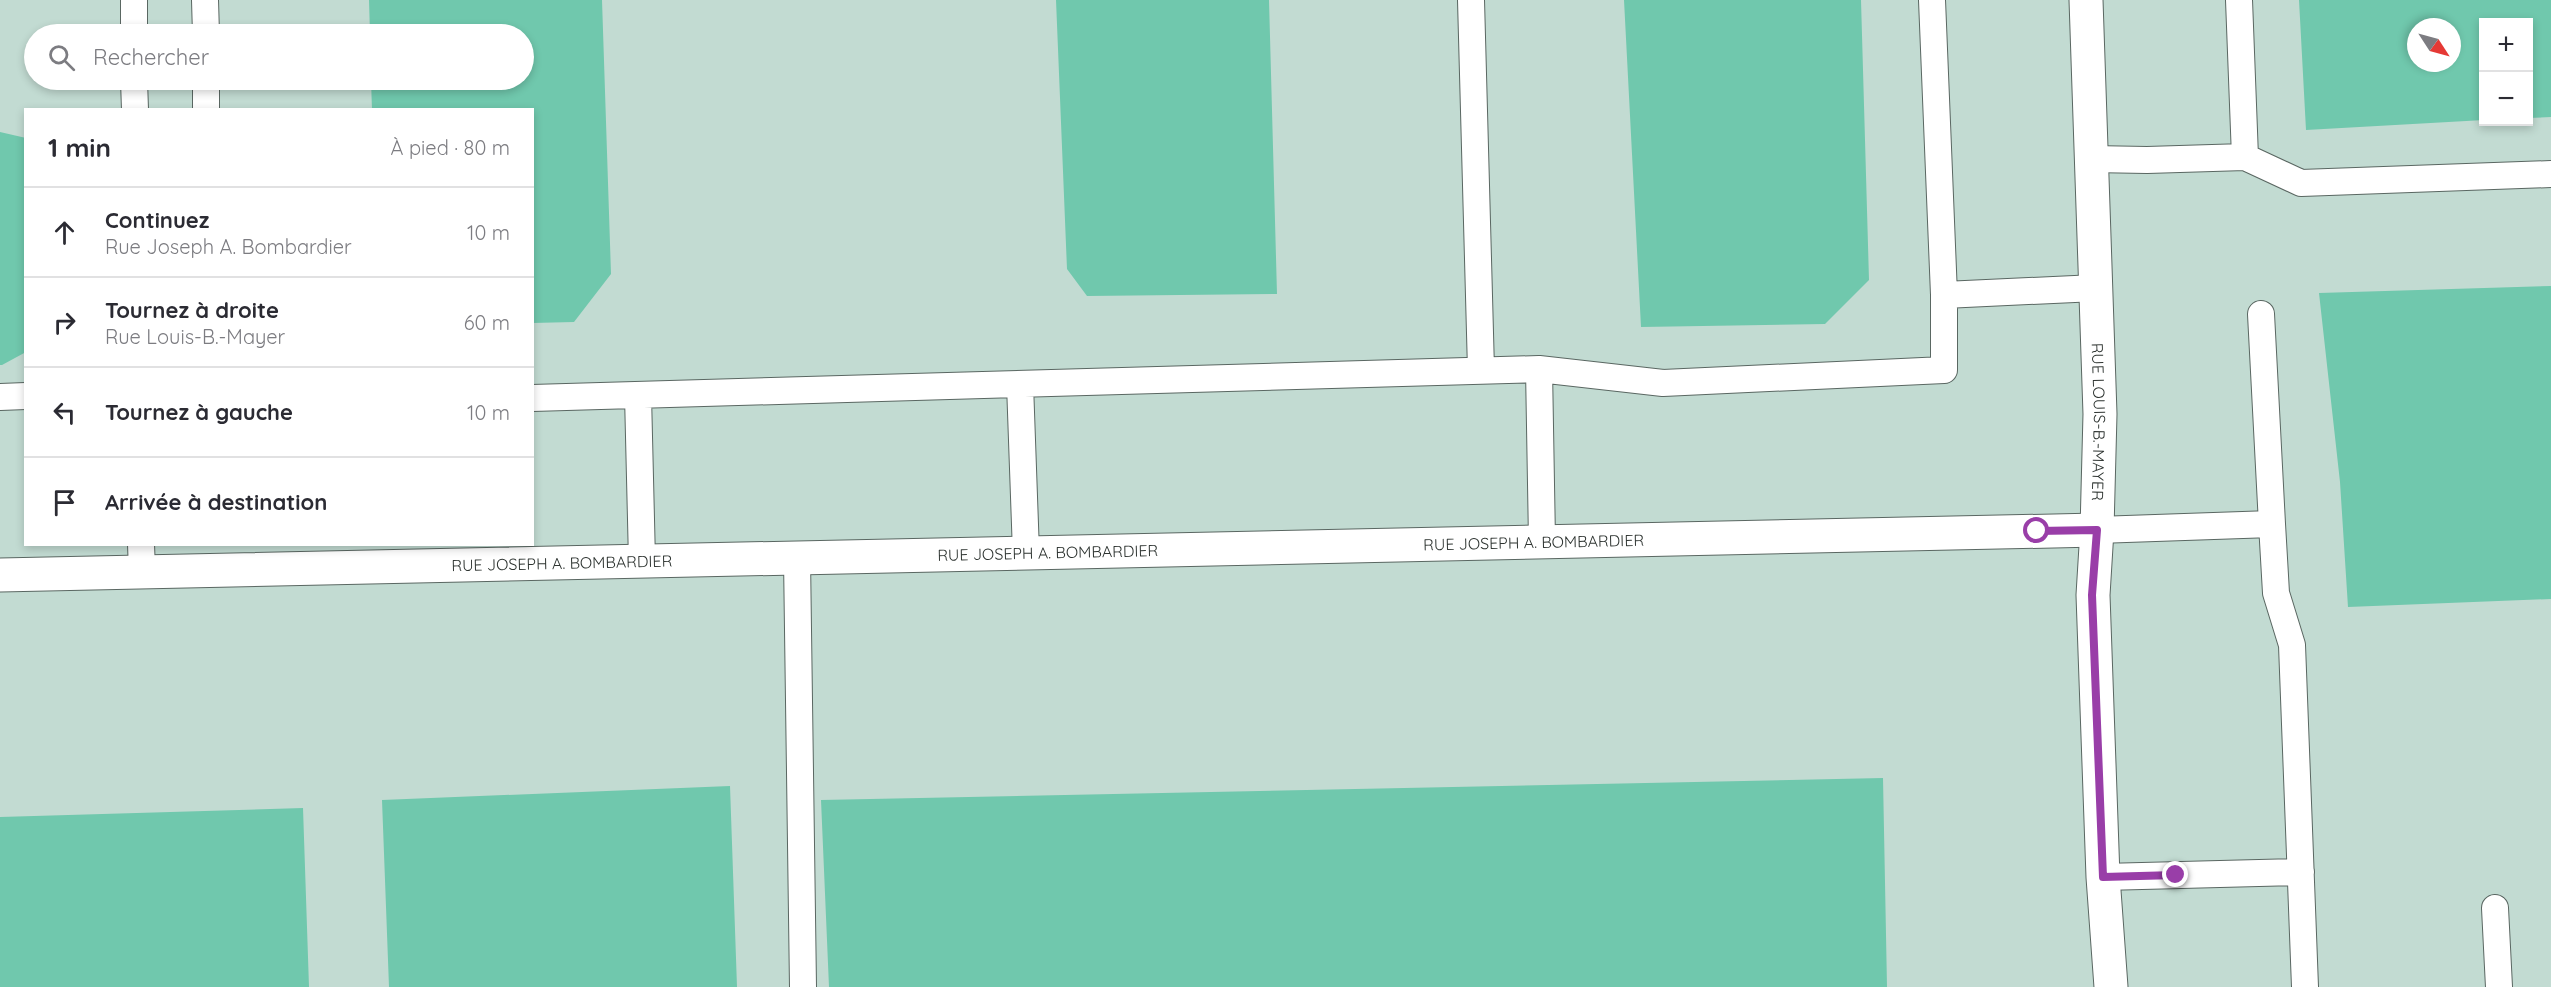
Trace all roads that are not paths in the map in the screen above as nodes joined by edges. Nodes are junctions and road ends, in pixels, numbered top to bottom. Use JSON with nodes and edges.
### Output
{"nodes":[{"id":1,"x":134,"y":0,"type":"edge"},
{"id":2,"x":205,"y":0,"type":"edge"},
{"id":3,"x":1471,"y":0,"type":"edge"},
{"id":4,"x":1932,"y":0,"type":"edge"},
{"id":5,"x":2086,"y":0,"type":"edge"},
{"id":6,"x":2239,"y":0,"type":"edge"},
{"id":7,"x":134,"y":24,"type":"edge"},
{"id":8,"x":206,"y":24,"type":"edge"},
{"id":9,"x":134,"y":90,"type":"edge"},
{"id":10,"x":206,"y":90,"type":"edge"},
{"id":11,"x":135,"y":108,"type":"edge"},
{"id":12,"x":206,"y":108,"type":"edge"},
{"id":13,"x":2245,"y":157,"type":"junction"},
{"id":14,"x":2091,"y":159,"type":"junction"},
{"id":15,"x":2551,"y":174,"type":"edge"},
{"id":16,"x":2096,"y":288,"type":"junction"},
{"id":17,"x":1944,"y":295,"type":"junction"},
{"id":18,"x":2261,"y":314,"type":"dead end"},
{"id":19,"x":1539,"y":369,"type":"junction"},
{"id":20,"x":1481,"y":370,"type":"junction"},
{"id":21,"x":1020,"y":384,"type":"junction"},
{"id":22,"x":638,"y":395,"type":"junction"},
{"id":23,"x":24,"y":396,"type":"edge"},
{"id":24,"x":0,"y":398,"type":"edge"},
{"id":25,"x":534,"y":398,"type":"edge"},
{"id":26,"x":2272,"y":524,"type":"junction"},
{"id":27,"x":2097,"y":530,"type":"junction"},
{"id":28,"x":1542,"y":541,"type":"junction"},
{"id":29,"x":1026,"y":553,"type":"junction"},
{"id":30,"x":142,"y":558,"type":"edge"},
{"id":31,"x":797,"y":558,"type":"junction"},
{"id":32,"x":642,"y":561,"type":"junction"},
{"id":33,"x":0,"y":575,"type":"edge"},
{"id":34,"x":2301,"y":872,"type":"junction"},
{"id":35,"x":2103,"y":877,"type":"junction"},
{"id":36,"x":2495,"y":908,"type":"dead end"},
{"id":37,"x":803,"y":987,"type":"edge"},
{"id":38,"x":2111,"y":987,"type":"edge"},
{"id":39,"x":2306,"y":987,"type":"edge"},
{"id":40,"x":2499,"y":987,"type":"edge"}],
"edges":[{"from":1,"to":7,"type":"lane"},
{"from":2,"to":8,"type":"lane"},
{"from":3,"to":20,"type":"lane"},
{"from":4,"to":17,"type":"lane"},
{"from":5,"to":14,"type":"street","name":"RUE LOUIS-B.-MAYER"},
{"from":6,"to":13,"type":"lane"},
{"from":9,"to":11,"type":"lane"},
{"from":10,"to":12,"type":"lane"},
{"from":13,"to":14,"type":"lane"},
{"from":13,"to":15,"type":"lane"},
{"from":14,"to":16,"type":"street","name":"RUE LOUIS-B.-MAYER"},
{"from":16,"to":17,"type":"lane"},
{"from":16,"to":27,"type":"street","name":"RUE LOUIS-B.-MAYER"},
{"from":17,"to":19,"type":"lane"},
{"from":18,"to":26,"type":"lane"},
{"from":19,"to":20,"type":"lane"},
{"from":19,"to":28,"type":"lane"},
{"from":20,"to":21,"type":"lane"},
{"from":21,"to":22,"type":"lane"},
{"from":21,"to":29,"type":"lane"},
{"from":22,"to":25,"type":"lane"},
{"from":22,"to":32,"type":"lane"},
{"from":23,"to":24,"type":"lane"},
{"from":26,"to":27,"type":"lane"},
{"from":26,"to":34,"type":"lane"},
{"from":27,"to":28,"type":"street","name":"RUE JOSEPH A. BOMBARDIER"},
{"from":27,"to":35,"type":"street","name":"RUE LOUIS-B.-MAYER"},
{"from":28,"to":29,"type":"street","name":"RUE JOSEPH A. BOMBARDIER"},
{"from":29,"to":31,"type":"street","name":"RUE JOSEPH A. BOMBARDIER"},
{"from":30,"to":32,"type":"street","name":"RUE JOSEPH A. BOMBARDIER"},
{"from":30,"to":33,"type":"street","name":"RUE JOSEPH A. BOMBARDIER"},
{"from":31,"to":32,"type":"street","name":"RUE JOSEPH A. BOMBARDIER"},
{"from":31,"to":37,"type":"lane"},
{"from":34,"to":35,"type":"lane"},
{"from":34,"to":39,"type":"lane"},
{"from":35,"to":38,"type":"street","name":"RUE LOUIS-B.-MAYER"},
{"from":36,"to":40,"type":"lane"}]}
